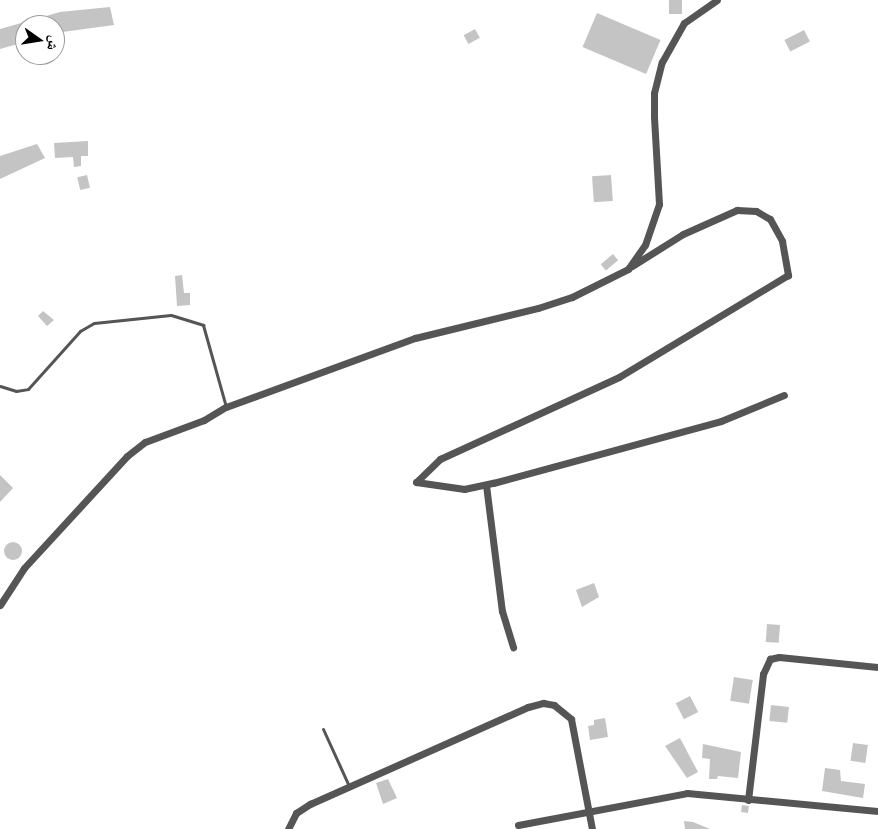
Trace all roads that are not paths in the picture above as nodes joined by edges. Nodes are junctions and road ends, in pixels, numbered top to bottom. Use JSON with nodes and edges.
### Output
{"nodes":[{"id":1,"x":718,"y":0,"type":"edge"},
{"id":2,"x":628,"y":269,"type":"junction"},
{"id":3,"x":0,"y":386,"type":"edge"},
{"id":4,"x":784,"y":395,"type":"dead end"},
{"id":5,"x":226,"y":406,"type":"junction"},
{"id":6,"x":486,"y":485,"type":"junction"},
{"id":7,"x":0,"y":605,"type":"edge"},
{"id":8,"x":513,"y":647,"type":"dead end"},
{"id":9,"x":878,"y":667,"type":"edge"},
{"id":10,"x":323,"y":729,"type":"dead end"},
{"id":11,"x":349,"y":787,"type":"junction"},
{"id":12,"x":748,"y":800,"type":"junction"},
{"id":13,"x":878,"y":811,"type":"edge"},
{"id":14,"x":589,"y":814,"type":"junction"},
{"id":15,"x":518,"y":825,"type":"dead end"},
{"id":16,"x":288,"y":829,"type":"edge"},
{"id":17,"x":592,"y":829,"type":"edge"}],
"edges":[{"from":1,"to":2,"type":"street"},
{"from":2,"to":5,"type":"street"},
{"from":2,"to":6,"type":"street"},
{"from":3,"to":5,"type":"lane"},
{"from":4,"to":6,"type":"street"},
{"from":5,"to":7,"type":"street"},
{"from":6,"to":8,"type":"street"},
{"from":9,"to":12,"type":"street"},
{"from":10,"to":11,"type":"lane"},
{"from":11,"to":14,"type":"street"},
{"from":11,"to":16,"type":"street"},
{"from":12,"to":13,"type":"street"},
{"from":12,"to":14,"type":"street"},
{"from":14,"to":15,"type":"street"},
{"from":14,"to":17,"type":"street"}]}
